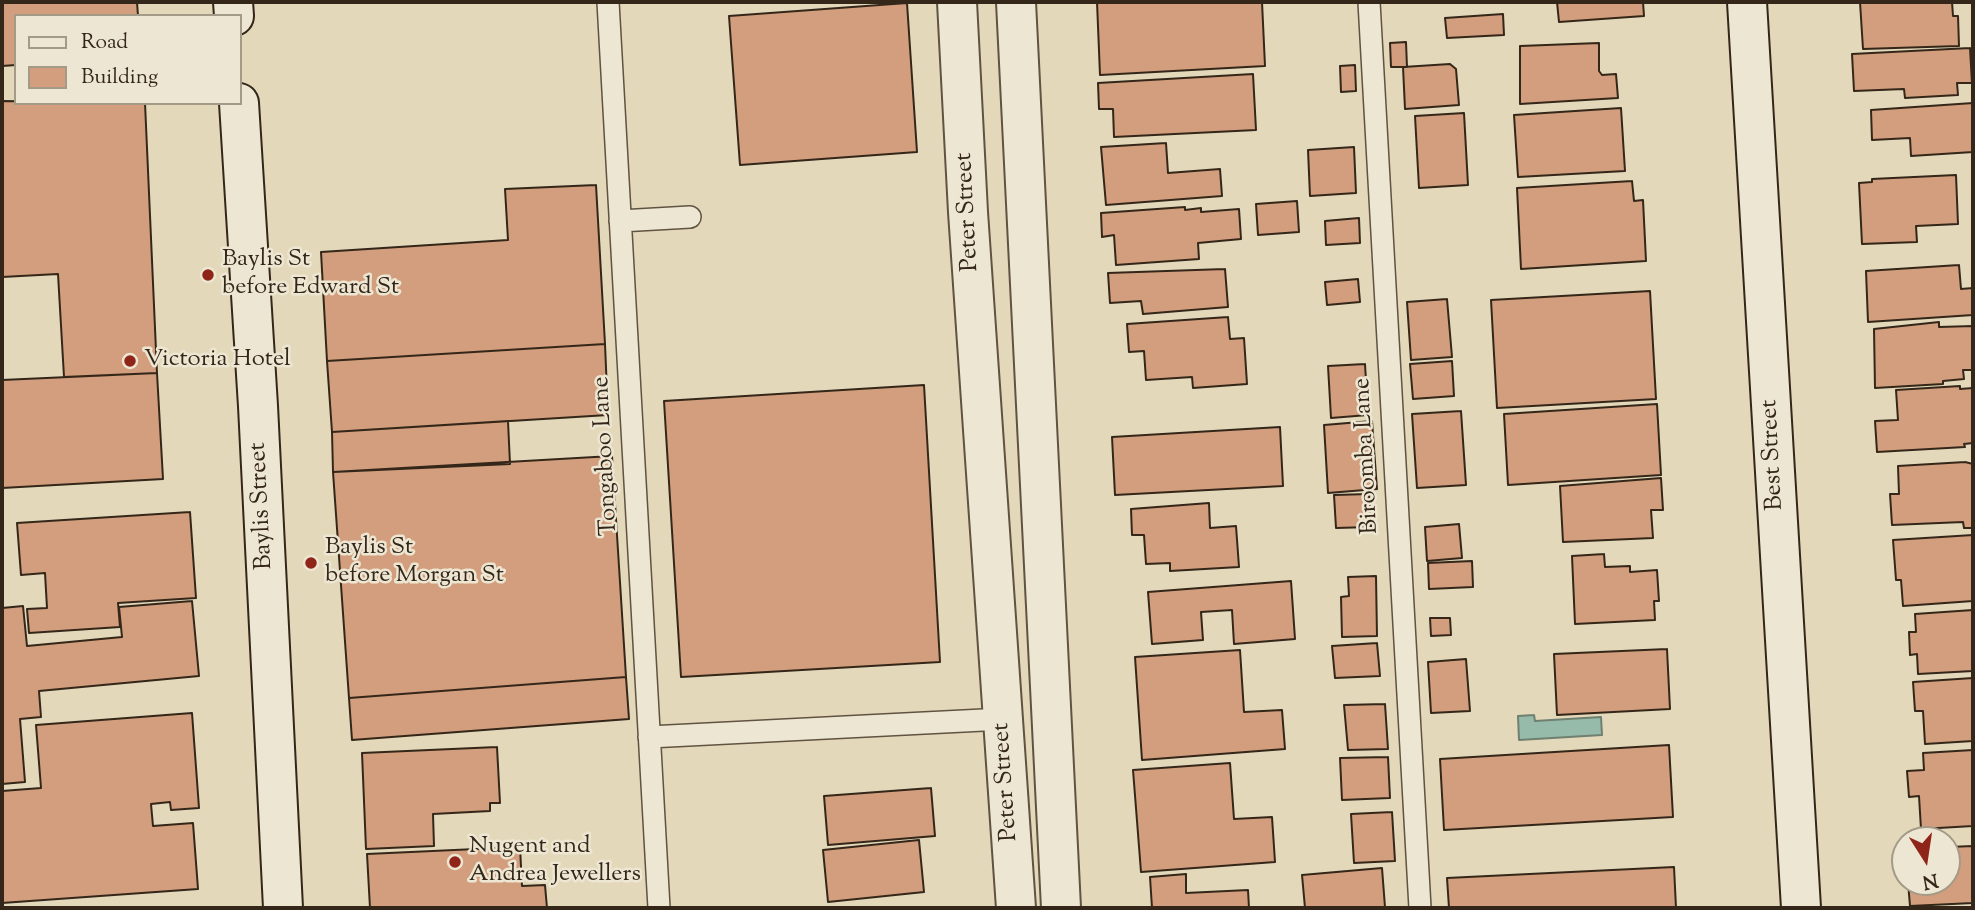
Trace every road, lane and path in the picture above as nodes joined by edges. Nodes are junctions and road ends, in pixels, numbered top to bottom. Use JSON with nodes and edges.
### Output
{"nodes":[{"id":1,"x":608,"y":2,"type":"edge"},
{"id":2,"x":957,"y":2,"type":"edge"},
{"id":3,"x":1016,"y":2,"type":"edge"},
{"id":4,"x":1369,"y":2,"type":"edge"},
{"id":5,"x":1747,"y":2,"type":"edge"},
{"id":6,"x":239,"y":105,"type":"edge"},
{"id":7,"x":1027,"y":211,"type":"junction"},
{"id":8,"x":968,"y":212,"type":"junction"},
{"id":9,"x":690,"y":217,"type":"dead end"},
{"id":10,"x":620,"y":221,"type":"junction"},
{"id":11,"x":1037,"y":418,"type":"junction"},
{"id":12,"x":982,"y":422,"type":"junction"},
{"id":13,"x":1049,"y":653,"type":"junction"},
{"id":14,"x":999,"y":656,"type":"junction"},
{"id":15,"x":1003,"y":719,"type":"junction"},
{"id":16,"x":649,"y":737,"type":"junction"},
{"id":17,"x":1059,"y":863,"type":"junction"},
{"id":18,"x":1013,"y":867,"type":"junction"},
{"id":19,"x":283,"y":908,"type":"edge"},
{"id":20,"x":659,"y":908,"type":"edge"},
{"id":21,"x":1016,"y":908,"type":"edge"},
{"id":22,"x":1061,"y":908,"type":"edge"},
{"id":23,"x":1420,"y":908,"type":"edge"},
{"id":24,"x":1801,"y":908,"type":"edge"}],
"edges":[{"from":1,"to":10,"type":"lane","name":"Tongaboo Lane"},
{"from":2,"to":8,"type":"street","name":"Peter Street"},
{"from":3,"to":7,"type":"street","name":"Peter Street"},
{"from":4,"to":23,"type":"lane","name":"Biroomba Lane"},
{"from":5,"to":24,"type":"street","name":"Best Street"},
{"from":6,"to":19,"type":"street","name":"Baylis Street"},
{"from":7,"to":8,"type":"street"},
{"from":7,"to":11,"type":"street","name":"Peter Street"},
{"from":8,"to":12,"type":"street","name":"Peter Street"},
{"from":9,"to":10,"type":"lane"},
{"from":10,"to":16,"type":"lane","name":"Tongaboo Lane"},
{"from":11,"to":12,"type":"street"},
{"from":11,"to":13,"type":"street","name":"Peter Street"},
{"from":12,"to":14,"type":"street","name":"Peter Street"},
{"from":13,"to":14,"type":"street"},
{"from":13,"to":17,"type":"street","name":"Peter Street"},
{"from":14,"to":15,"type":"street","name":"Peter Street"},
{"from":15,"to":16,"type":"lane"},
{"from":15,"to":18,"type":"street","name":"Peter Street"},
{"from":16,"to":20,"type":"lane","name":"Tongaboo Lane"},
{"from":17,"to":18,"type":"street","name":"Peter Street"},
{"from":17,"to":22,"type":"street","name":"Peter Street"},
{"from":18,"to":21,"type":"street","name":"Peter Street"}]}
